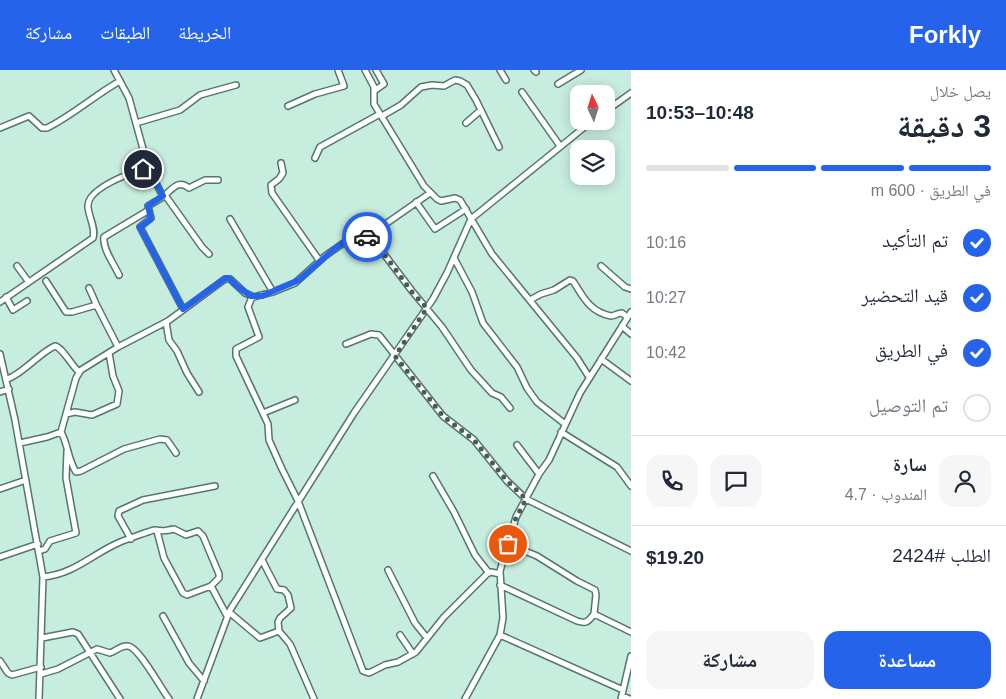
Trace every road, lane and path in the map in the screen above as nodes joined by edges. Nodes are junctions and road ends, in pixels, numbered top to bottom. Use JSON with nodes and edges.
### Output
{"nodes":[{"id":1,"x":114,"y":70,"type":"edge"},
{"id":2,"x":338,"y":70,"type":"edge"},
{"id":3,"x":365,"y":70,"type":"edge"},
{"id":4,"x":376,"y":70,"type":"edge"},
{"id":5,"x":500,"y":70,"type":"edge"},
{"id":6,"x":581,"y":70,"type":"edge"},
{"id":7,"x":506,"y":80,"type":"dead end"},
{"id":8,"x":120,"y":81,"type":"junction"},
{"id":9,"x":558,"y":84,"type":"dead end"},
{"id":10,"x":236,"y":85,"type":"dead end"},
{"id":11,"x":374,"y":90,"type":"junction"},
{"id":12,"x":522,"y":92,"type":"dead end"},
{"id":13,"x":631,"y":93,"type":"edge"},
{"id":14,"x":615,"y":105,"type":"edge"},
{"id":15,"x":288,"y":106,"type":"dead end"},
{"id":16,"x":481,"y":110,"type":"junction"},
{"id":17,"x":381,"y":115,"type":"junction"},
{"id":18,"x":466,"y":122,"type":"dead end"},
{"id":19,"x":136,"y":123,"type":"junction"},
{"id":20,"x":0,"y":128,"type":"edge"},
{"id":21,"x":580,"y":130,"type":"edge"},
{"id":22,"x":560,"y":146,"type":"junction"},
{"id":23,"x":499,"y":147,"type":"dead end"},
{"id":24,"x":315,"y":158,"type":"dead end"},
{"id":25,"x":281,"y":163,"type":"dead end"},
{"id":26,"x":148,"y":167,"type":"junction"},
{"id":27,"x":218,"y":180,"type":"dead end"},
{"id":28,"x":430,"y":193,"type":"junction"},
{"id":29,"x":164,"y":196,"type":"junction"},
{"id":30,"x":416,"y":202,"type":"junction"},
{"id":31,"x":466,"y":209,"type":"junction"},
{"id":32,"x":149,"y":210,"type":"junction"},
{"id":33,"x":230,"y":219,"type":"dead end"},
{"id":34,"x":471,"y":219,"type":"junction"},
{"id":35,"x":364,"y":233,"type":"junction"},
{"id":36,"x":209,"y":254,"type":"dead end"},
{"id":37,"x":454,"y":258,"type":"junction"},
{"id":38,"x":319,"y":260,"type":"junction"},
{"id":39,"x":17,"y":266,"type":"dead end"},
{"id":40,"x":600,"y":266,"type":"dead end"},
{"id":41,"x":119,"y":275,"type":"dead end"},
{"id":42,"x":28,"y":281,"type":"junction"},
{"id":43,"x":46,"y":281,"type":"dead end"},
{"id":44,"x":88,"y":288,"type":"dead end"},
{"id":45,"x":631,"y":289,"type":"edge"},
{"id":46,"x":273,"y":292,"type":"junction"},
{"id":47,"x":6,"y":297,"type":"junction"},
{"id":48,"x":252,"y":297,"type":"junction"},
{"id":49,"x":530,"y":300,"type":"junction"},
{"id":50,"x":28,"y":301,"type":"dead end"},
{"id":51,"x":0,"y":302,"type":"edge"},
{"id":52,"x":97,"y":306,"type":"junction"},
{"id":53,"x":427,"y":308,"type":"junction"},
{"id":54,"x":183,"y":309,"type":"junction"},
{"id":55,"x":629,"y":315,"type":"edge"},
{"id":56,"x":166,"y":322,"type":"junction"},
{"id":57,"x":622,"y":326,"type":"junction"},
{"id":58,"x":631,"y":334,"type":"edge"},
{"id":59,"x":346,"y":344,"type":"dead end"},
{"id":60,"x":118,"y":347,"type":"junction"},
{"id":61,"x":109,"y":353,"type":"junction"},
{"id":62,"x":0,"y":354,"type":"edge"},
{"id":63,"x":395,"y":356,"type":"junction"},
{"id":64,"x":601,"y":359,"type":"junction"},
{"id":65,"x":79,"y":372,"type":"junction"},
{"id":66,"x":589,"y":377,"type":"junction"},
{"id":67,"x":6,"y":379,"type":"junction"},
{"id":68,"x":631,"y":381,"type":"edge"},
{"id":69,"x":9,"y":389,"type":"junction"},
{"id":70,"x":0,"y":392,"type":"edge"},
{"id":71,"x":199,"y":392,"type":"dead end"},
{"id":72,"x":295,"y":400,"type":"dead end"},
{"id":73,"x":510,"y":408,"type":"dead end"},
{"id":74,"x":262,"y":413,"type":"junction"},
{"id":75,"x":66,"y":414,"type":"junction"},
{"id":76,"x":565,"y":424,"type":"junction"},
{"id":77,"x":61,"y":432,"type":"junction"},
{"id":78,"x":561,"y":432,"type":"junction"},
{"id":79,"x":20,"y":443,"type":"junction"},
{"id":80,"x":517,"y":446,"type":"dead end"},
{"id":81,"x":66,"y":451,"type":"junction"},
{"id":82,"x":176,"y":453,"type":"dead end"},
{"id":83,"x":539,"y":474,"type":"junction"},
{"id":84,"x":433,"y":476,"type":"dead end"},
{"id":85,"x":26,"y":480,"type":"junction"},
{"id":86,"x":214,"y":486,"type":"dead end"},
{"id":87,"x":631,"y":486,"type":"edge"},
{"id":88,"x":0,"y":489,"type":"edge"},
{"id":89,"x":526,"y":499,"type":"junction"},
{"id":90,"x":298,"y":501,"type":"junction"},
{"id":91,"x":158,"y":531,"type":"junction"},
{"id":92,"x":130,"y":539,"type":"junction"},
{"id":93,"x":38,"y":544,"type":"junction"},
{"id":94,"x":508,"y":544,"type":"junction"},
{"id":95,"x":39,"y":550,"type":"junction"},
{"id":96,"x":631,"y":551,"type":"edge"},
{"id":97,"x":0,"y":557,"type":"edge"},
{"id":98,"x":262,"y":560,"type":"junction"},
{"id":99,"x":388,"y":570,"type":"dead end"},
{"id":100,"x":489,"y":573,"type":"junction"},
{"id":101,"x":500,"y":574,"type":"junction"},
{"id":102,"x":43,"y":577,"type":"junction"},
{"id":103,"x":500,"y":585,"type":"junction"},
{"id":104,"x":211,"y":586,"type":"junction"},
{"id":105,"x":228,"y":614,"type":"junction"},
{"id":106,"x":594,"y":614,"type":"junction"},
{"id":107,"x":163,"y":616,"type":"dead end"},
{"id":108,"x":279,"y":631,"type":"junction"},
{"id":109,"x":631,"y":632,"type":"edge"},
{"id":110,"x":400,"y":635,"type":"dead end"},
{"id":111,"x":500,"y":635,"type":"junction"},
{"id":112,"x":42,"y":638,"type":"junction"},
{"id":113,"x":427,"y":638,"type":"junction"},
{"id":114,"x":90,"y":654,"type":"junction"},
{"id":115,"x":413,"y":654,"type":"junction"},
{"id":116,"x":631,"y":656,"type":"edge"},
{"id":117,"x":0,"y":661,"type":"edge"},
{"id":118,"x":630,"y":666,"type":"edge"},
{"id":119,"x":41,"y":667,"type":"junction"},
{"id":120,"x":41,"y":674,"type":"junction"},
{"id":121,"x":204,"y":681,"type":"junction"},
{"id":122,"x":622,"y":695,"type":"edge"},
{"id":123,"x":39,"y":699,"type":"edge"},
{"id":124,"x":120,"y":699,"type":"edge"},
{"id":125,"x":169,"y":699,"type":"edge"},
{"id":126,"x":197,"y":699,"type":"edge"},
{"id":127,"x":314,"y":699,"type":"edge"},
{"id":128,"x":465,"y":699,"type":"edge"},
{"id":129,"x":630,"y":699,"type":"edge"}],
"edges":[{"from":1,"to":8,"type":"street"},
{"from":2,"to":15,"type":"street"},
{"from":3,"to":11,"type":"street"},
{"from":4,"to":11,"type":"street"},
{"from":5,"to":7,"type":"street"},
{"from":6,"to":9,"type":"street"},
{"from":8,"to":19,"type":"street"},
{"from":8,"to":20,"type":"street"},
{"from":10,"to":19,"type":"street"},
{"from":11,"to":17,"type":"street"},
{"from":12,"to":22,"type":"street"},
{"from":13,"to":14,"type":"street"},
{"from":16,"to":17,"type":"street"},
{"from":16,"to":18,"type":"street"},
{"from":16,"to":23,"type":"street"},
{"from":17,"to":24,"type":"street"},
{"from":17,"to":28,"type":"street"},
{"from":19,"to":26,"type":"street"},
{"from":21,"to":22,"type":"street"},
{"from":22,"to":34,"type":"street"},
{"from":25,"to":38,"type":"street"},
{"from":26,"to":29,"type":"street"},
{"from":26,"to":42,"type":"street"},
{"from":27,"to":29,"type":"street"},
{"from":28,"to":30,"type":"street"},
{"from":28,"to":31,"type":"street"},
{"from":29,"to":32,"type":"street"},
{"from":29,"to":36,"type":"street"},
{"from":30,"to":31,"type":"street"},
{"from":30,"to":35,"type":"street"},
{"from":31,"to":34,"type":"street"},
{"from":32,"to":41,"type":"street"},
{"from":32,"to":54,"type":"street"},
{"from":33,"to":46,"type":"street"},
{"from":34,"to":37,"type":"street"},
{"from":34,"to":49,"type":"street"},
{"from":35,"to":38,"type":"street"},
{"from":35,"to":53,"type":"street"},
{"from":37,"to":53,"type":"street"},
{"from":37,"to":76,"type":"street"},
{"from":38,"to":46,"type":"street"},
{"from":39,"to":42,"type":"street"},
{"from":40,"to":45,"type":"street"},
{"from":42,"to":47,"type":"street"},
{"from":43,"to":52,"type":"street"},
{"from":44,"to":52,"type":"street"},
{"from":46,"to":48,"type":"street"},
{"from":47,"to":50,"type":"street"},
{"from":47,"to":51,"type":"street"},
{"from":48,"to":54,"type":"street"},
{"from":48,"to":74,"type":"street"},
{"from":49,"to":55,"type":"street"},
{"from":49,"to":66,"type":"street"},
{"from":52,"to":60,"type":"street"},
{"from":53,"to":63,"type":"street"},
{"from":53,"to":73,"type":"street"},
{"from":54,"to":56,"type":"street"},
{"from":55,"to":57,"type":"street"},
{"from":56,"to":60,"type":"street"},
{"from":56,"to":71,"type":"street"},
{"from":57,"to":58,"type":"street"},
{"from":57,"to":64,"type":"street"},
{"from":59,"to":63,"type":"street"},
{"from":60,"to":61,"type":"street"},
{"from":61,"to":65,"type":"street"},
{"from":61,"to":75,"type":"street"},
{"from":62,"to":67,"type":"street"},
{"from":63,"to":89,"type":"street"},
{"from":63,"to":90,"type":"street"},
{"from":64,"to":66,"type":"street"},
{"from":64,"to":68,"type":"street"},
{"from":65,"to":67,"type":"street"},
{"from":65,"to":75,"type":"street"},
{"from":66,"to":76,"type":"street"},
{"from":67,"to":69,"type":"street"},
{"from":69,"to":70,"type":"street"},
{"from":69,"to":79,"type":"street"},
{"from":72,"to":74,"type":"street"},
{"from":74,"to":90,"type":"street"},
{"from":75,"to":77,"type":"street"},
{"from":76,"to":78,"type":"street"},
{"from":77,"to":79,"type":"street"},
{"from":77,"to":81,"type":"street"},
{"from":78,"to":83,"type":"street"},
{"from":78,"to":87,"type":"street"},
{"from":79,"to":85,"type":"street"},
{"from":80,"to":83,"type":"street"},
{"from":81,"to":82,"type":"street"},
{"from":81,"to":95,"type":"street"},
{"from":83,"to":89,"type":"street"},
{"from":84,"to":100,"type":"street"},
{"from":85,"to":88,"type":"street"},
{"from":85,"to":93,"type":"street"},
{"from":86,"to":92,"type":"street"},
{"from":89,"to":94,"type":"street"},
{"from":89,"to":96,"type":"street"},
{"from":90,"to":98,"type":"street"},
{"from":90,"to":115,"type":"street"},
{"from":91,"to":92,"type":"street"},
{"from":91,"to":104,"type":"street"},
{"from":91,"to":104,"type":"street"},
{"from":92,"to":102,"type":"street"},
{"from":93,"to":95,"type":"street"},
{"from":93,"to":97,"type":"street"},
{"from":94,"to":101,"type":"street"},
{"from":94,"to":106,"type":"street"},
{"from":95,"to":102,"type":"street"},
{"from":98,"to":105,"type":"street"},
{"from":98,"to":108,"type":"street"},
{"from":99,"to":113,"type":"street"},
{"from":100,"to":101,"type":"street"},
{"from":100,"to":113,"type":"street"},
{"from":101,"to":103,"type":"street"},
{"from":102,"to":112,"type":"street"},
{"from":103,"to":106,"type":"street"},
{"from":103,"to":111,"type":"street"},
{"from":104,"to":105,"type":"street"},
{"from":105,"to":108,"type":"street"},
{"from":105,"to":121,"type":"street"},
{"from":106,"to":109,"type":"street"},
{"from":107,"to":121,"type":"street"},
{"from":108,"to":127,"type":"street"},
{"from":110,"to":115,"type":"street"},
{"from":111,"to":122,"type":"street"},
{"from":111,"to":128,"type":"street"},
{"from":112,"to":114,"type":"street"},
{"from":112,"to":119,"type":"street"},
{"from":113,"to":115,"type":"street"},
{"from":114,"to":120,"type":"street"},
{"from":114,"to":124,"type":"street"},
{"from":114,"to":125,"type":"street"},
{"from":116,"to":118,"type":"street"},
{"from":117,"to":119,"type":"street"},
{"from":118,"to":122,"type":"street"},
{"from":119,"to":120,"type":"street"},
{"from":120,"to":123,"type":"street"},
{"from":121,"to":126,"type":"street"},
{"from":122,"to":129,"type":"street"}]}
